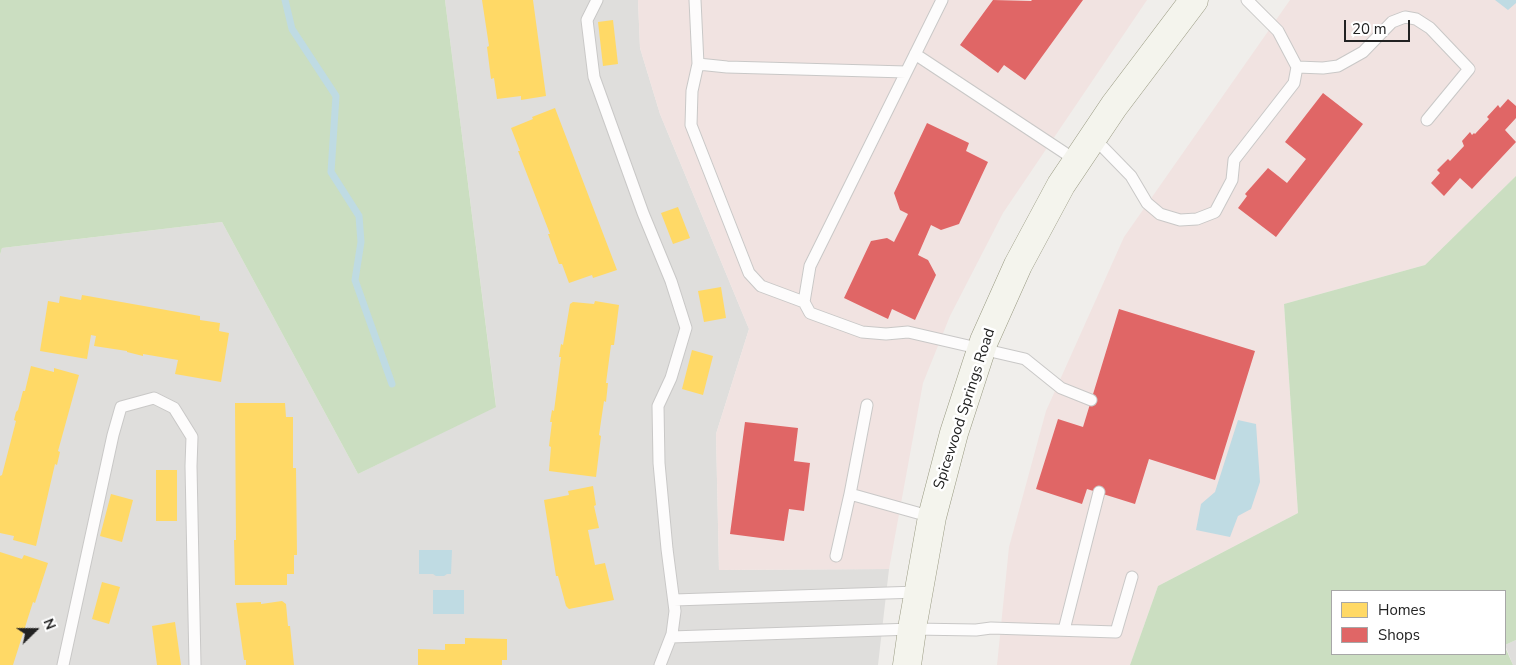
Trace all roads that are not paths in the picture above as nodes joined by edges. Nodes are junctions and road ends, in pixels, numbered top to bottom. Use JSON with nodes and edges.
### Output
{"nodes":[{"id":1,"x":596,"y":0,"type":"edge"},
{"id":2,"x":695,"y":0,"type":"edge"},
{"id":3,"x":942,"y":0,"type":"edge"},
{"id":4,"x":1194,"y":0,"type":"edge"},
{"id":5,"x":1247,"y":0,"type":"edge"},
{"id":6,"x":915,"y":54,"type":"junction"},
{"id":7,"x":698,"y":64,"type":"junction"},
{"id":8,"x":1297,"y":67,"type":"junction"},
{"id":9,"x":906,"y":72,"type":"junction"},
{"id":10,"x":1427,"y":120,"type":"dead end"},
{"id":11,"x":1093,"y":137,"type":"junction"},
{"id":12,"x":1078,"y":161,"type":"junction"},
{"id":13,"x":804,"y":302,"type":"junction"},
{"id":14,"x":982,"y":348,"type":"junction"},
{"id":15,"x":1091,"y":400,"type":"dead end"},
{"id":16,"x":866,"y":405,"type":"dead end"},
{"id":17,"x":1099,"y":492,"type":"dead end"},
{"id":18,"x":850,"y":494,"type":"junction"},
{"id":19,"x":932,"y":517,"type":"junction"},
{"id":20,"x":836,"y":556,"type":"dead end"},
{"id":21,"x":1132,"y":577,"type":"dead end"},
{"id":22,"x":918,"y":592,"type":"junction"},
{"id":23,"x":674,"y":600,"type":"junction"},
{"id":24,"x":913,"y":629,"type":"junction"},
{"id":25,"x":1064,"y":630,"type":"junction"},
{"id":26,"x":670,"y":637,"type":"junction"},
{"id":27,"x":63,"y":665,"type":"edge"},
{"id":28,"x":195,"y":665,"type":"edge"},
{"id":29,"x":660,"y":665,"type":"edge"},
{"id":30,"x":907,"y":665,"type":"edge"}],
"edges":[{"from":1,"to":23,"type":"lane"},
{"from":2,"to":7,"type":"lane"},
{"from":3,"to":6,"type":"lane"},
{"from":4,"to":11,"type":"main road","name":"Spicewood Springs Road"},
{"from":5,"to":8,"type":"lane"},
{"from":6,"to":9,"type":"lane"},
{"from":6,"to":12,"type":"lane"},
{"from":7,"to":9,"type":"lane"},
{"from":7,"to":13,"type":"lane"},
{"from":8,"to":10,"type":"lane"},
{"from":8,"to":11,"type":"lane"},
{"from":9,"to":13,"type":"lane"},
{"from":11,"to":12,"type":"main road","name":"Spicewood Springs Road"},
{"from":12,"to":14,"type":"main road","name":"Spicewood Springs Road"},
{"from":13,"to":14,"type":"lane"},
{"from":14,"to":15,"type":"lane"},
{"from":14,"to":19,"type":"main road","name":"Spicewood Springs Road"},
{"from":16,"to":18,"type":"lane"},
{"from":17,"to":25,"type":"lane"},
{"from":18,"to":19,"type":"lane"},
{"from":18,"to":20,"type":"lane"},
{"from":19,"to":22,"type":"main road","name":"Spicewood Springs Road"},
{"from":21,"to":25,"type":"lane"},
{"from":22,"to":23,"type":"lane"},
{"from":22,"to":24,"type":"main road","name":"Spicewood Springs Road"},
{"from":23,"to":26,"type":"lane"},
{"from":24,"to":25,"type":"lane"},
{"from":24,"to":26,"type":"lane"},
{"from":24,"to":30,"type":"main road","name":"Spicewood Springs Road"},
{"from":26,"to":29,"type":"lane"},
{"from":27,"to":28,"type":"lane"}]}
